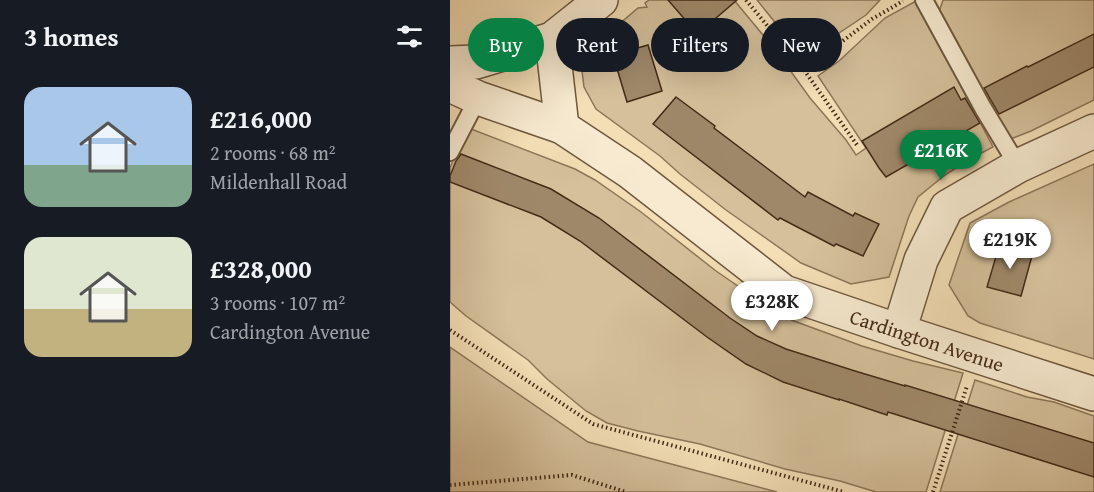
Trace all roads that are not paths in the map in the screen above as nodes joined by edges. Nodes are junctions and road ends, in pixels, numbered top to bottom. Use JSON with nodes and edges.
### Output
{"nodes":[{"id":1,"x":601,"y":0,"type":"edge"},
{"id":2,"x":924,"y":0,"type":"edge"},
{"id":3,"x":552,"y":39,"type":"junction"},
{"id":4,"x":450,"y":63,"type":"edge"},
{"id":5,"x":464,"y":92,"type":"edge"},
{"id":6,"x":562,"y":127,"type":"junction"},
{"id":7,"x":1094,"y":131,"type":"edge"},
{"id":8,"x":450,"y":152,"type":"edge"},
{"id":9,"x":1018,"y":166,"type":"junction"},
{"id":10,"x":899,"y":331,"type":"junction"},
{"id":11,"x":1094,"y":394,"type":"edge"}],
"edges":[{"from":1,"to":3,"type":"street"},
{"from":2,"to":9,"type":"lane"},
{"from":3,"to":4,"type":"street"},
{"from":3,"to":6,"type":"street"},
{"from":5,"to":6,"type":"street","name":"Cardington Avenue"},
{"from":5,"to":8,"type":"lane"},
{"from":6,"to":10,"type":"street","name":"Cardington Avenue"},
{"from":7,"to":9,"type":"street"},
{"from":9,"to":10,"type":"street"},
{"from":10,"to":11,"type":"street","name":"Cardington Avenue"}]}
